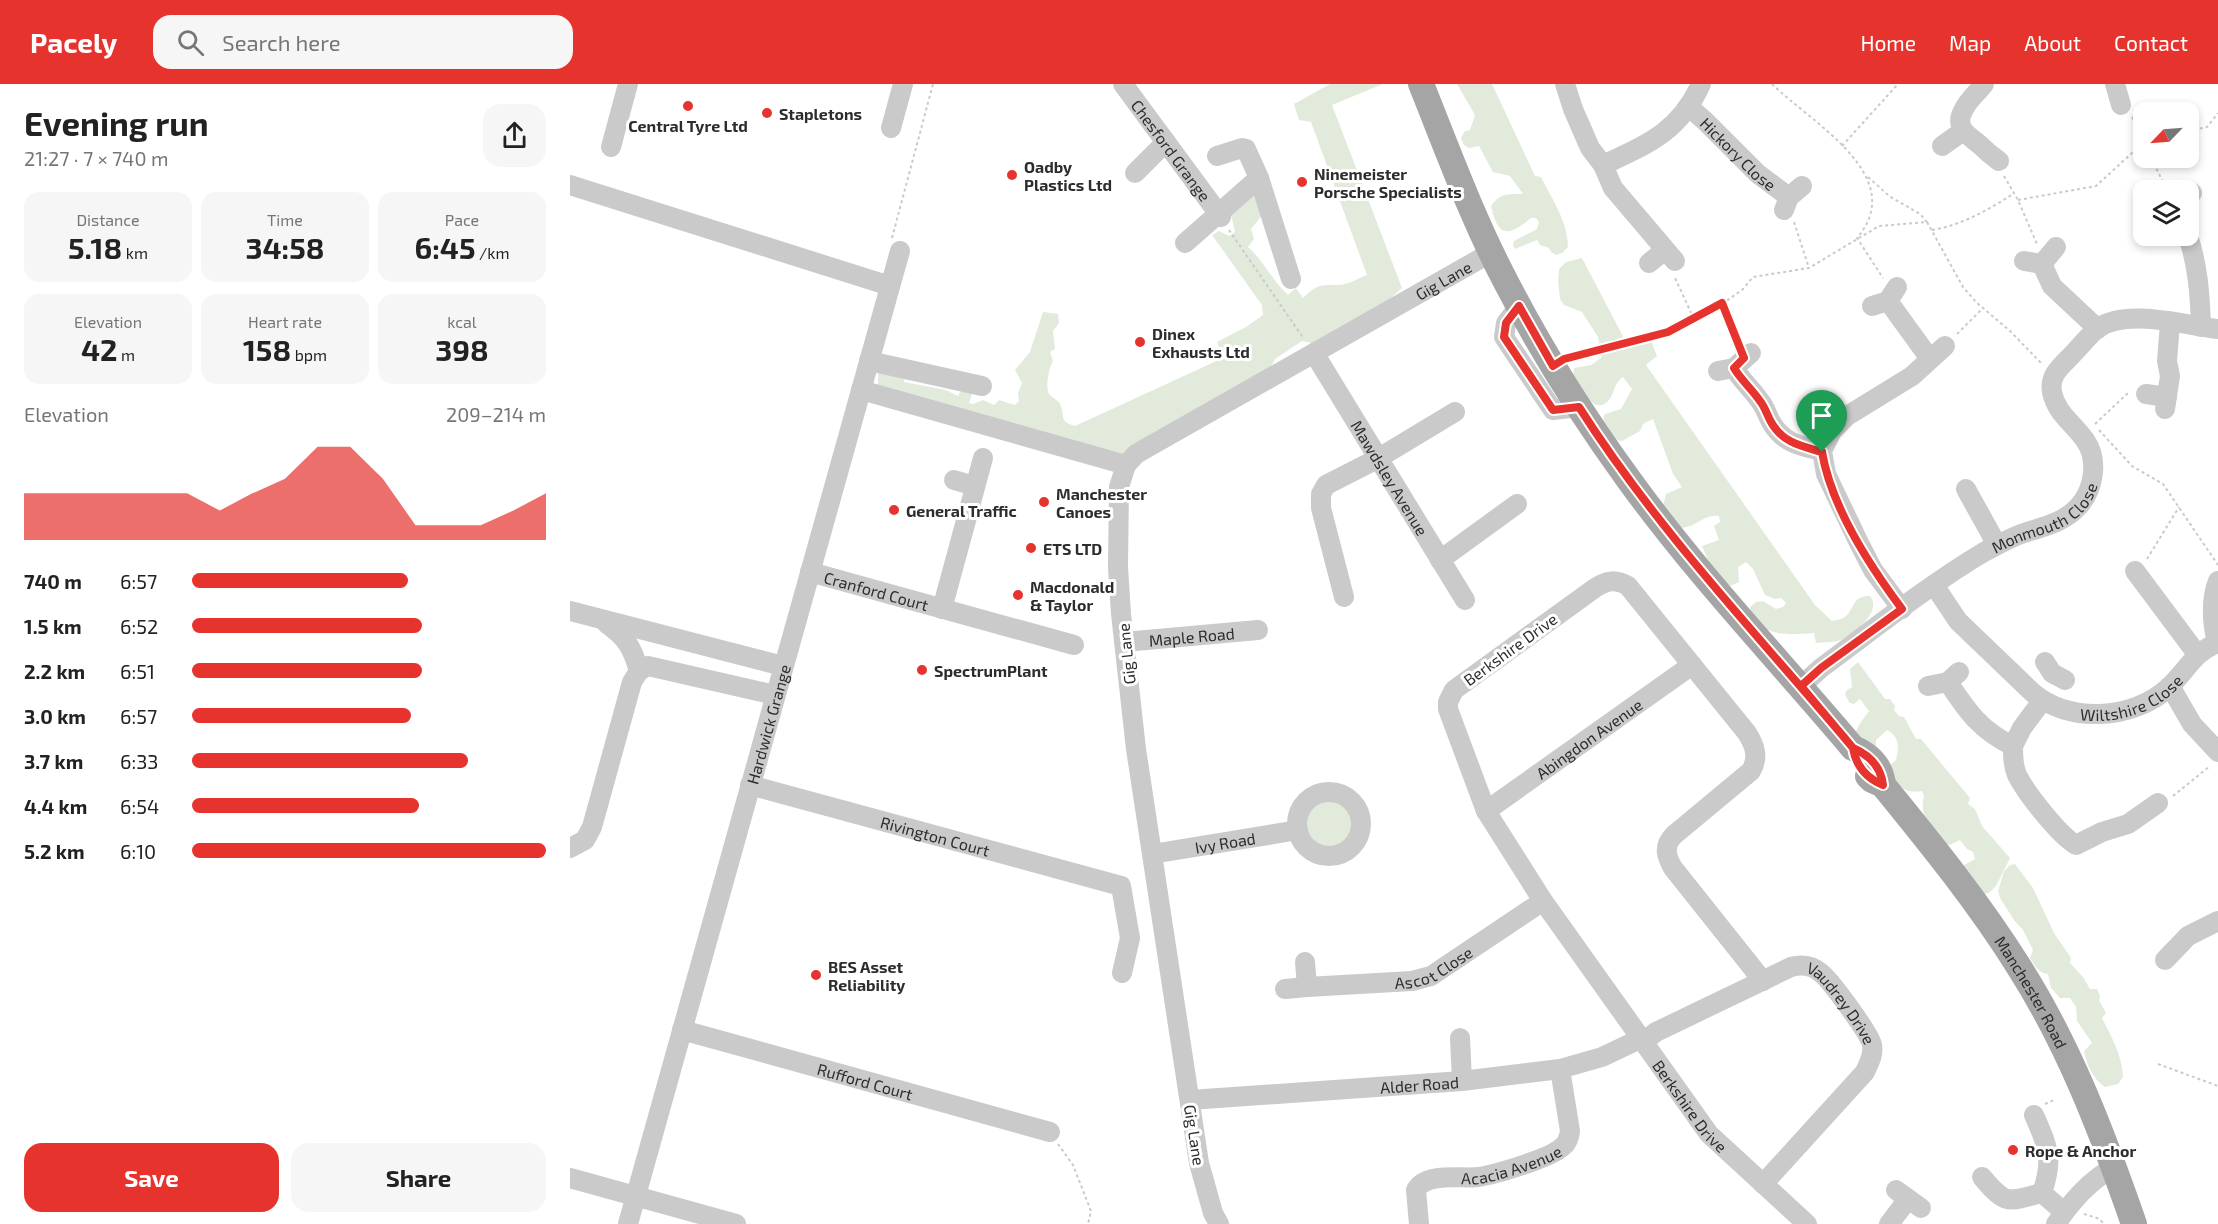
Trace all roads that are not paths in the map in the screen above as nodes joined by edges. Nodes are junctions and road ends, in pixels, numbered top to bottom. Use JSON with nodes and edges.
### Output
{"nodes":[{"id":1,"x":628,"y":84,"type":"edge"},
{"id":2,"x":903,"y":84,"type":"edge"},
{"id":3,"x":1123,"y":84,"type":"edge"},
{"id":4,"x":1421,"y":84,"type":"edge"},
{"id":5,"x":1565,"y":84,"type":"edge"},
{"id":6,"x":1701,"y":84,"type":"edge"},
{"id":7,"x":1984,"y":84,"type":"edge"},
{"id":8,"x":1689,"y":107,"type":"junction"},
{"id":9,"x":891,"y":128,"type":"dead end"},
{"id":10,"x":1963,"y":131,"type":"junction"},
{"id":11,"x":1166,"y":142,"type":"junction"},
{"id":12,"x":1942,"y":146,"type":"dead end"},
{"id":13,"x":611,"y":147,"type":"dead end"},
{"id":14,"x":1217,"y":156,"type":"dead end"},
{"id":15,"x":1999,"y":161,"type":"road end"},
{"id":16,"x":1603,"y":165,"type":"junction"},
{"id":17,"x":1135,"y":173,"type":"dead end"},
{"id":18,"x":1258,"y":178,"type":"junction"},
{"id":19,"x":570,"y":185,"type":"edge"},
{"id":20,"x":1791,"y":199,"type":"road end"},
{"id":21,"x":1219,"y":215,"type":"junction"},
{"id":22,"x":1185,"y":243,"type":"dead end"},
{"id":23,"x":2191,"y":246,"type":"edge"},
{"id":24,"x":2056,"y":248,"type":"dead end"},
{"id":25,"x":900,"y":251,"type":"road end"},
{"id":26,"x":1492,"y":252,"type":"junction"},
{"id":27,"x":1649,"y":262,"type":"dead end"},
{"id":28,"x":1292,"y":279,"type":"dead end"},
{"id":29,"x":890,"y":286,"type":"junction"},
{"id":30,"x":1887,"y":297,"type":"road end"},
{"id":31,"x":1519,"y":306,"type":"junction"},
{"id":32,"x":2170,"y":323,"type":"junction"},
{"id":33,"x":2209,"y":328,"type":"edge"},
{"id":34,"x":2098,"y":329,"type":"junction"},
{"id":35,"x":1314,"y":353,"type":"junction"},
{"id":36,"x":869,"y":361,"type":"junction"},
{"id":37,"x":1737,"y":362,"type":"road end"},
{"id":38,"x":982,"y":386,"type":"dead end"},
{"id":39,"x":861,"y":390,"type":"junction"},
{"id":40,"x":2146,"y":394,"type":"road end"},
{"id":41,"x":1579,"y":407,"type":"junction"},
{"id":42,"x":1455,"y":412,"type":"dead end"},
{"id":43,"x":1822,"y":452,"type":"junction"},
{"id":44,"x":983,"y":458,"type":"dead end"},
{"id":45,"x":1377,"y":459,"type":"junction"},
{"id":46,"x":1126,"y":465,"type":"junction"},
{"id":47,"x":954,"y":480,"type":"dead end"},
{"id":48,"x":975,"y":486,"type":"junction"},
{"id":49,"x":1966,"y":489,"type":"dead end"},
{"id":50,"x":1517,"y":504,"type":"dead end"},
{"id":51,"x":1997,"y":545,"type":"junction"},
{"id":52,"x":1440,"y":561,"type":"junction"},
{"id":53,"x":810,"y":572,"type":"junction"},
{"id":54,"x":2136,"y":572,"type":"road end"},
{"id":55,"x":2218,"y":581,"type":"edge"},
{"id":56,"x":1934,"y":585,"type":"junction"},
{"id":57,"x":1351,"y":599,"type":"dead end"},
{"id":58,"x":1465,"y":600,"type":"dead end"},
{"id":59,"x":942,"y":609,"type":"junction"},
{"id":60,"x":1902,"y":609,"type":"junction"},
{"id":61,"x":570,"y":611,"type":"edge"},
{"id":62,"x":599,"y":618,"type":"junction"},
{"id":63,"x":1258,"y":630,"type":"dead end"},
{"id":64,"x":1125,"y":642,"type":"junction"},
{"id":65,"x":2218,"y":643,"type":"edge"},
{"id":66,"x":1074,"y":645,"type":"dead end"},
{"id":67,"x":2197,"y":654,"type":"junction"},
{"id":68,"x":1692,"y":665,"type":"junction"},
{"id":69,"x":783,"y":666,"type":"junction"},
{"id":70,"x":639,"y":671,"type":"junction"},
{"id":71,"x":2054,"y":672,"type":"dead end"},
{"id":72,"x":1801,"y":686,"type":"junction"},
{"id":73,"x":1928,"y":686,"type":"dead end"},
{"id":74,"x":2170,"y":686,"type":"junction"},
{"id":75,"x":775,"y":695,"type":"junction"},
{"id":76,"x":2037,"y":696,"type":"junction"},
{"id":77,"x":2013,"y":746,"type":"junction"},
{"id":78,"x":2215,"y":758,"type":"edge"},
{"id":79,"x":750,"y":785,"type":"junction"},
{"id":80,"x":2148,"y":803,"type":"road end"},
{"id":81,"x":1486,"y":811,"type":"junction"},
{"id":82,"x":1298,"y":830,"type":"dead end"},
{"id":83,"x":570,"y":848,"type":"edge"},
{"id":84,"x":1152,"y":854,"type":"junction"},
{"id":85,"x":1543,"y":901,"type":"junction"},
{"id":86,"x":2218,"y":921,"type":"edge"},
{"id":87,"x":1305,"y":962,"type":"dead end"},
{"id":88,"x":2163,"y":962,"type":"dead end"},
{"id":89,"x":1122,"y":973,"type":"dead end"},
{"id":90,"x":1763,"y":981,"type":"junction"},
{"id":91,"x":1307,"y":987,"type":"junction"},
{"id":92,"x":1286,"y":989,"type":"dead end"},
{"id":93,"x":682,"y":1029,"type":"junction"},
{"id":94,"x":1460,"y":1038,"type":"dead end"},
{"id":95,"x":1642,"y":1040,"type":"junction"},
{"id":96,"x":1560,"y":1069,"type":"junction"},
{"id":97,"x":1462,"y":1081,"type":"junction"},
{"id":98,"x":1190,"y":1100,"type":"junction"},
{"id":99,"x":2034,"y":1115,"type":"dead end"},
{"id":100,"x":1050,"y":1132,"type":"road end"},
{"id":101,"x":2114,"y":1167,"type":"junction"},
{"id":102,"x":1982,"y":1177,"type":"dead end"},
{"id":103,"x":570,"y":1178,"type":"edge"},
{"id":104,"x":1763,"y":1184,"type":"junction"},
{"id":105,"x":2042,"y":1193,"type":"junction"},
{"id":106,"x":636,"y":1196,"type":"junction"},
{"id":107,"x":1908,"y":1199,"type":"dead end"},
{"id":108,"x":2067,"y":1217,"type":"edge"},
{"id":109,"x":628,"y":1224,"type":"edge"},
{"id":110,"x":736,"y":1224,"type":"edge"},
{"id":111,"x":1219,"y":1224,"type":"edge"},
{"id":112,"x":1419,"y":1224,"type":"edge"},
{"id":113,"x":1807,"y":1224,"type":"edge"},
{"id":114,"x":1889,"y":1224,"type":"edge"},
{"id":115,"x":2134,"y":1224,"type":"edge"}],
"edges":[{"from":1,"to":13,"type":"street"},
{"from":2,"to":9,"type":"street"},
{"from":3,"to":11,"type":"street","name":"Chesford Grange"},
{"from":4,"to":26,"type":"main road","name":"Manchester Road"},
{"from":5,"to":16,"type":"street"},
{"from":6,"to":8,"type":"street"},
{"from":7,"to":10,"type":"street"},
{"from":8,"to":16,"type":"street"},
{"from":8,"to":20,"type":"street","name":"Hickory Close"},
{"from":10,"to":12,"type":"street"},
{"from":10,"to":15,"type":"street"},
{"from":11,"to":17,"type":"street"},
{"from":11,"to":21,"type":"street","name":"Chesford Grange"},
{"from":14,"to":18,"type":"street"},
{"from":16,"to":27,"type":"street"},
{"from":18,"to":21,"type":"street"},
{"from":18,"to":28,"type":"street"},
{"from":19,"to":29,"type":"street"},
{"from":21,"to":22,"type":"street"},
{"from":23,"to":33,"type":"street"},
{"from":24,"to":34,"type":"street"},
{"from":25,"to":29,"type":"street","name":"Hardwick Grange"},
{"from":26,"to":31,"type":"main road","name":"Manchester Road"},
{"from":26,"to":35,"type":"street","name":"Gig Lane"},
{"from":29,"to":36,"type":"street","name":"Hardwick Grange"},
{"from":30,"to":43,"type":"street"},
{"from":31,"to":41,"type":"main road","name":"Manchester Road"},
{"from":31,"to":41,"type":"street"},
{"from":32,"to":33,"type":"street","name":"Monmouth Close"},
{"from":32,"to":34,"type":"street","name":"Monmouth Close"},
{"from":32,"to":40,"type":"street"},
{"from":34,"to":51,"type":"street","name":"Monmouth Close"},
{"from":35,"to":45,"type":"street","name":"Mawdsley Avenue"},
{"from":35,"to":46,"type":"street","name":"Gig Lane"},
{"from":36,"to":38,"type":"street"},
{"from":36,"to":39,"type":"street","name":"Hardwick Grange"},
{"from":37,"to":43,"type":"street"},
{"from":39,"to":46,"type":"street"},
{"from":39,"to":53,"type":"street","name":"Hardwick Grange"},
{"from":41,"to":72,"type":"main road","name":"Manchester Road"},
{"from":42,"to":45,"type":"street"},
{"from":43,"to":60,"type":"street"},
{"from":44,"to":48,"type":"street","name":"Cranford Court"},
{"from":45,"to":52,"type":"street","name":"Mawdsley Avenue"},
{"from":45,"to":57,"type":"street"},
{"from":46,"to":64,"type":"street","name":"Gig Lane"},
{"from":47,"to":48,"type":"street"},
{"from":48,"to":59,"type":"street","name":"Cranford Court"},
{"from":49,"to":51,"type":"street"},
{"from":50,"to":52,"type":"street"},
{"from":51,"to":56,"type":"street","name":"Monmouth Close"},
{"from":52,"to":58,"type":"street","name":"Mawdsley Avenue"},
{"from":53,"to":59,"type":"street","name":"Cranford Court"},
{"from":53,"to":69,"type":"street","name":"Hardwick Grange"},
{"from":54,"to":67,"type":"street"},
{"from":55,"to":65,"type":"street"},
{"from":56,"to":60,"type":"street","name":"Monmouth Close"},
{"from":56,"to":76,"type":"street","name":"Wiltshire Close"},
{"from":59,"to":66,"type":"street","name":"Cranford Court"},
{"from":60,"to":72,"type":"street","name":"Monmouth Close"},
{"from":61,"to":62,"type":"street"},
{"from":62,"to":69,"type":"street"},
{"from":62,"to":70,"type":"street"},
{"from":63,"to":64,"type":"street","name":"Maple Road"},
{"from":64,"to":84,"type":"street","name":"Gig Lane"},
{"from":65,"to":67,"type":"street","name":"Wiltshire Close"},
{"from":67,"to":74,"type":"street","name":"Wiltshire Close"},
{"from":68,"to":81,"type":"street","name":"Abingdon Avenue"},
{"from":68,"to":81,"type":"street","name":"Berkshire Drive"},
{"from":68,"to":90,"type":"street","name":"Berkshire Drive"},
{"from":69,"to":75,"type":"street","name":"Hardwick Grange"},
{"from":70,"to":75,"type":"street"},
{"from":70,"to":83,"type":"street"},
{"from":71,"to":76,"type":"street"},
{"from":72,"to":101,"type":"main road","name":"Manchester Road"},
{"from":73,"to":77,"type":"street"},
{"from":74,"to":76,"type":"street","name":"Wiltshire Close"},
{"from":74,"to":78,"type":"street"},
{"from":75,"to":79,"type":"street","name":"Hardwick Grange"},
{"from":76,"to":77,"type":"street"},
{"from":77,"to":80,"type":"street"},
{"from":79,"to":89,"type":"street","name":"Rivington Court"},
{"from":79,"to":93,"type":"street","name":"Hardwick Grange"},
{"from":81,"to":85,"type":"street","name":"Berkshire Drive"},
{"from":82,"to":84,"type":"street","name":"Ivy Road"},
{"from":84,"to":98,"type":"street","name":"Gig Lane"},
{"from":85,"to":91,"type":"street","name":"Ascot Close"},
{"from":85,"to":95,"type":"street","name":"Berkshire Drive"},
{"from":86,"to":88,"type":"street"},
{"from":87,"to":91,"type":"street"},
{"from":90,"to":95,"type":"street","name":"Vaudrey Drive"},
{"from":90,"to":104,"type":"street","name":"Vaudrey Drive"},
{"from":91,"to":92,"type":"street","name":"Ascot Close"},
{"from":93,"to":100,"type":"street","name":"Rufford Court"},
{"from":93,"to":106,"type":"street","name":"Hardwick Grange"},
{"from":94,"to":97,"type":"street"},
{"from":95,"to":96,"type":"street","name":"Alder Road"},
{"from":95,"to":104,"type":"street","name":"Berkshire Drive"},
{"from":96,"to":97,"type":"street","name":"Alder Road"},
{"from":96,"to":112,"type":"street","name":"Acacia Avenue"},
{"from":97,"to":98,"type":"street","name":"Alder Road"},
{"from":98,"to":111,"type":"street","name":"Gig Lane"},
{"from":99,"to":105,"type":"street"},
{"from":101,"to":108,"type":"street"},
{"from":101,"to":115,"type":"main road","name":"Manchester Road"},
{"from":102,"to":105,"type":"street"},
{"from":103,"to":106,"type":"street"},
{"from":104,"to":113,"type":"street","name":"Berkshire Drive"},
{"from":105,"to":108,"type":"street"},
{"from":106,"to":109,"type":"street","name":"Hardwick Grange"},
{"from":106,"to":110,"type":"street"},
{"from":107,"to":114,"type":"street"}]}
